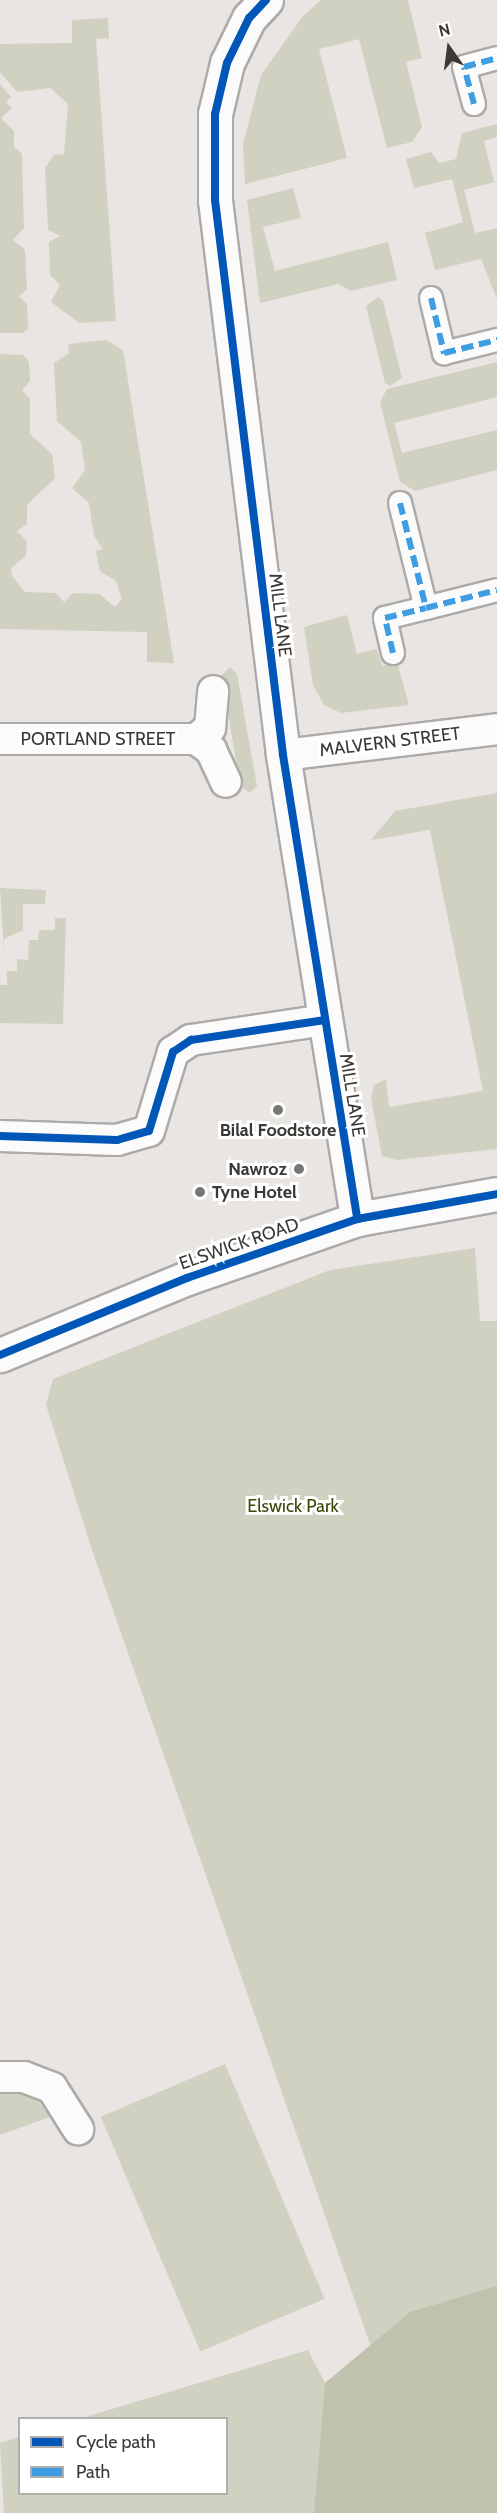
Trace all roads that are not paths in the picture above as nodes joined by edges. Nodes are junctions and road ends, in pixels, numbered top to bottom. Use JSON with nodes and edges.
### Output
{"nodes":[{"id":1,"x":257,"y":9,"type":"edge"},
{"id":2,"x":497,"y":58,"type":"edge"},
{"id":3,"x":474,"y":104,"type":"dead end"},
{"id":4,"x":431,"y":298,"type":"dead end"},
{"id":5,"x":497,"y":340,"type":"edge"},
{"id":6,"x":400,"y":503,"type":"dead end"},
{"id":7,"x":497,"y":590,"type":"edge"},
{"id":8,"x":426,"y":608,"type":"junction"},
{"id":9,"x":393,"y":653,"type":"dead end"},
{"id":10,"x":213,"y":691,"type":"dead end"},
{"id":11,"x":497,"y":729,"type":"edge"},
{"id":12,"x":0,"y":739,"type":"edge"},
{"id":13,"x":196,"y":739,"type":"junction"},
{"id":14,"x":283,"y":755,"type":"junction"},
{"id":15,"x":226,"y":782,"type":"dead end"},
{"id":16,"x":325,"y":1020,"type":"junction"},
{"id":17,"x":0,"y":1136,"type":"edge"},
{"id":18,"x":497,"y":1194,"type":"edge"},
{"id":19,"x":357,"y":1219,"type":"junction"},
{"id":20,"x":0,"y":1355,"type":"edge"},
{"id":21,"x":0,"y":2077,"type":"edge"},
{"id":22,"x":78,"y":2129,"type":"dead end"}],
"edges":[{"from":1,"to":14,"type":"street","name":"MILL LANE"},
{"from":2,"to":3,"type":"street"},
{"from":4,"to":5,"type":"street"},
{"from":6,"to":8,"type":"street"},
{"from":7,"to":8,"type":"street"},
{"from":8,"to":9,"type":"street"},
{"from":10,"to":13,"type":"street","name":"PORTLAND STREET"},
{"from":11,"to":14,"type":"street","name":"MALVERN STREET"},
{"from":12,"to":13,"type":"street","name":"PORTLAND STREET"},
{"from":13,"to":15,"type":"street","name":"PORTLAND STREET"},
{"from":14,"to":16,"type":"street","name":"MILL LANE"},
{"from":16,"to":17,"type":"street"},
{"from":16,"to":19,"type":"street","name":"MILL LANE"},
{"from":18,"to":19,"type":"street","name":"ELSWICK ROAD"},
{"from":19,"to":20,"type":"street","name":"ELSWICK ROAD"},
{"from":21,"to":22,"type":"street"}]}
